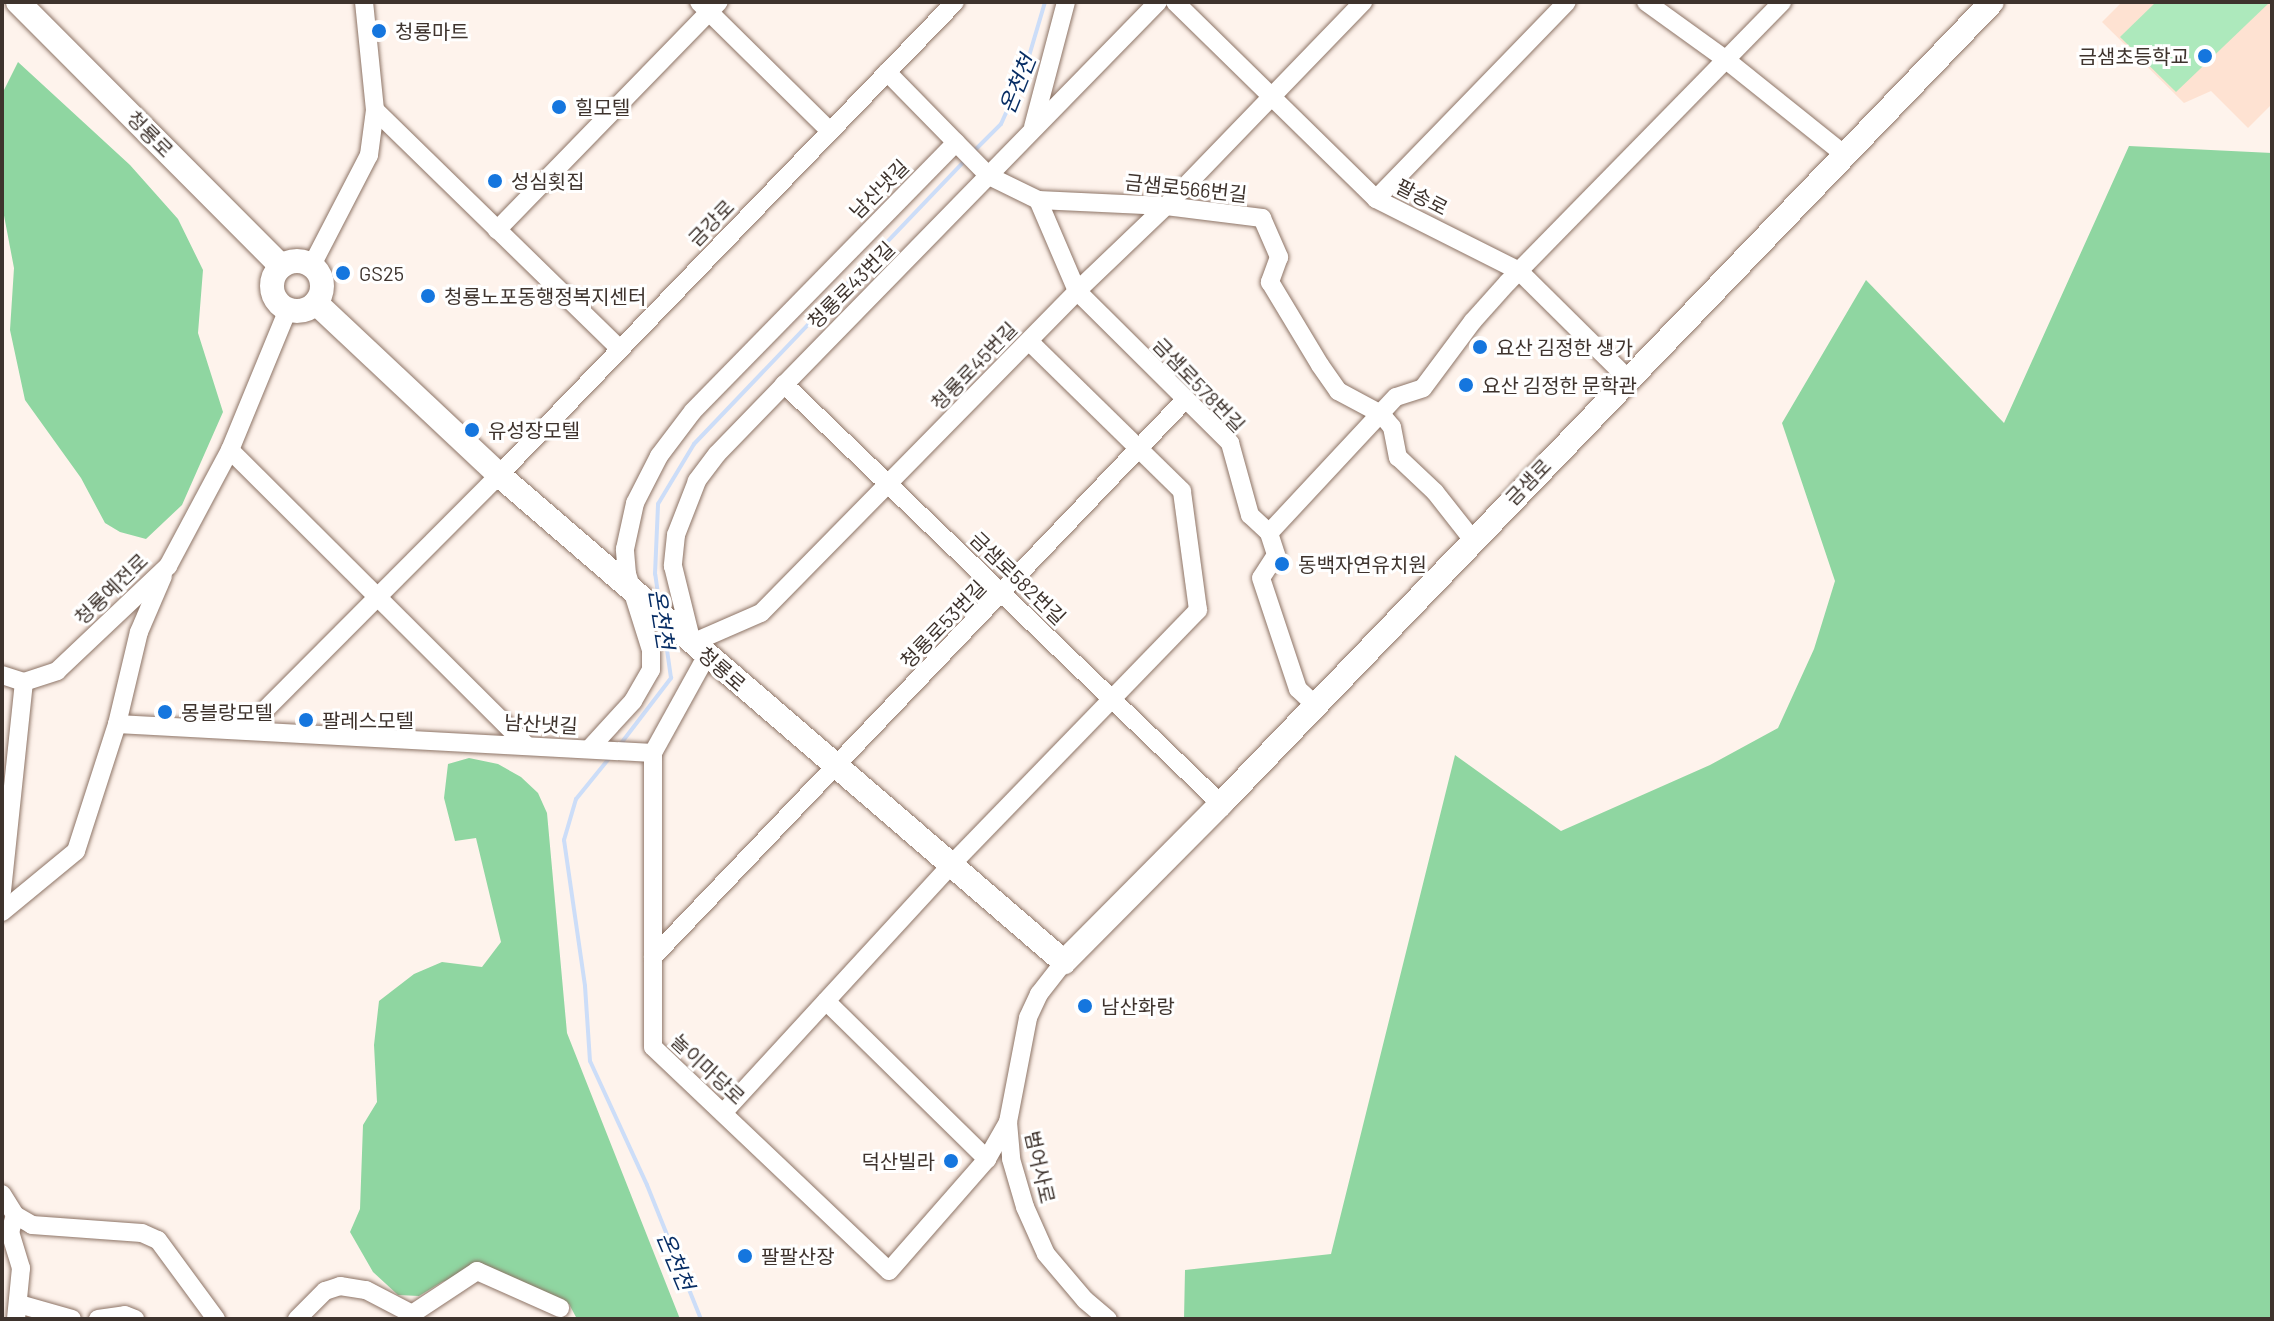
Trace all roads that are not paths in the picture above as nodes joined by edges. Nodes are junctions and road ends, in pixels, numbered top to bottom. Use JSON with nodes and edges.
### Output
{"nodes":[{"id":1,"x":18,"y":2,"type":"edge"},
{"id":2,"x":364,"y":2,"type":"edge"},
{"id":3,"x":955,"y":2,"type":"edge"},
{"id":4,"x":1066,"y":2,"type":"edge"},
{"id":5,"x":1158,"y":2,"type":"edge"},
{"id":6,"x":1175,"y":2,"type":"edge"},
{"id":7,"x":1363,"y":2,"type":"edge"},
{"id":8,"x":1567,"y":2,"type":"edge"},
{"id":9,"x":1646,"y":2,"type":"edge"},
{"id":10,"x":1782,"y":2,"type":"edge"},
{"id":11,"x":1992,"y":2,"type":"edge"},
{"id":12,"x":709,"y":5,"type":"edge"},
{"id":13,"x":1725,"y":59,"type":"junction"},
{"id":14,"x":887,"y":72,"type":"junction"},
{"id":15,"x":1272,"y":96,"type":"junction"},
{"id":16,"x":375,"y":110,"type":"junction"},
{"id":17,"x":830,"y":131,"type":"junction"},
{"id":18,"x":1032,"y":131,"type":"junction"},
{"id":19,"x":958,"y":145,"type":"junction"},
{"id":20,"x":1846,"y":156,"type":"junction"},
{"id":21,"x":985,"y":171,"type":"junction"},
{"id":22,"x":1376,"y":199,"type":"junction"},
{"id":23,"x":1038,"y":200,"type":"junction"},
{"id":24,"x":1166,"y":206,"type":"junction"},
{"id":25,"x":497,"y":230,"type":"junction"},
{"id":26,"x":312,"y":265,"type":"junction"},
{"id":27,"x":281,"y":266,"type":"junction"},
{"id":28,"x":1519,"y":271,"type":"junction"},
{"id":29,"x":1077,"y":291,"type":"junction"},
{"id":30,"x":316,"y":303,"type":"junction"},
{"id":31,"x":288,"y":309,"type":"junction"},
{"id":32,"x":1029,"y":341,"type":"junction"},
{"id":33,"x":620,"y":349,"type":"junction"},
{"id":34,"x":1628,"y":379,"type":"junction"},
{"id":35,"x":784,"y":384,"type":"junction"},
{"id":36,"x":1185,"y":400,"type":"junction"},
{"id":37,"x":1381,"y":414,"type":"junction"},
{"id":38,"x":1139,"y":449,"type":"junction"},
{"id":39,"x":230,"y":450,"type":"junction"},
{"id":40,"x":499,"y":475,"type":"junction"},
{"id":41,"x":889,"y":485,"type":"junction"},
{"id":42,"x":1269,"y":533,"type":"junction"},
{"id":43,"x":1472,"y":539,"type":"junction"},
{"id":44,"x":168,"y":566,"type":"junction"},
{"id":45,"x":631,"y":590,"type":"junction"},
{"id":46,"x":1003,"y":594,"type":"junction"},
{"id":47,"x":377,"y":597,"type":"junction"},
{"id":48,"x":699,"y":649,"type":"junction"},
{"id":49,"x":2,"y":675,"type":"edge"},
{"id":50,"x":24,"y":682,"type":"junction"},
{"id":51,"x":1111,"y":698,"type":"junction"},
{"id":52,"x":1315,"y":705,"type":"junction"},
{"id":53,"x":117,"y":724,"type":"junction"},
{"id":54,"x":245,"y":730,"type":"junction"},
{"id":55,"x":526,"y":745,"type":"junction"},
{"id":56,"x":590,"y":748,"type":"junction"},
{"id":57,"x":653,"y":753,"type":"junction"},
{"id":58,"x":836,"y":768,"type":"junction"},
{"id":59,"x":1221,"y":804,"type":"junction"},
{"id":60,"x":949,"y":867,"type":"junction"},
{"id":61,"x":2,"y":891,"type":"edge"},
{"id":62,"x":2,"y":912,"type":"edge"},
{"id":63,"x":653,"y":957,"type":"junction"},
{"id":64,"x":1064,"y":962,"type":"junction"},
{"id":65,"x":826,"y":1001,"type":"junction"},
{"id":66,"x":723,"y":1113,"type":"junction"},
{"id":67,"x":1008,"y":1122,"type":"junction"},
{"id":68,"x":987,"y":1159,"type":"junction"},
{"id":69,"x":2,"y":1194,"type":"edge"},
{"id":70,"x":15,"y":1215,"type":"junction"},
{"id":71,"x":560,"y":1308,"type":"dead end"},
{"id":72,"x":18,"y":1312,"type":"edge"},
{"id":73,"x":411,"y":1316,"type":"edge"},
{"id":74,"x":298,"y":1318,"type":"edge"},
{"id":75,"x":72,"y":1319,"type":"edge"},
{"id":76,"x":98,"y":1319,"type":"edge"},
{"id":77,"x":135,"y":1319,"type":"edge"},
{"id":78,"x":216,"y":1319,"type":"edge"},
{"id":79,"x":1108,"y":1319,"type":"edge"}],
"edges":[{"from":1,"to":27,"type":"main road","name":"청룡로"},
{"from":2,"to":16,"type":"street"},
{"from":3,"to":14,"type":"street","name":"금강로"},
{"from":4,"to":18,"type":"street"},
{"from":5,"to":18,"type":"street","name":"청룡로43번길"},
{"from":6,"to":15,"type":"street","name":"팔송로"},
{"from":7,"to":15,"type":"street","name":"청룡로45번길"},
{"from":8,"to":22,"type":"street"},
{"from":9,"to":13,"type":"street"},
{"from":10,"to":13,"type":"street"},
{"from":11,"to":20,"type":"main road","name":"금샘로"},
{"from":12,"to":17,"type":"street"},
{"from":12,"to":25,"type":"street"},
{"from":13,"to":20,"type":"street"},
{"from":13,"to":28,"type":"street"},
{"from":14,"to":17,"type":"street","name":"금강로"},
{"from":14,"to":19,"type":"street"},
{"from":15,"to":22,"type":"street","name":"팔송로"},
{"from":15,"to":24,"type":"street","name":"청룡로45번길"},
{"from":16,"to":25,"type":"street"},
{"from":16,"to":26,"type":"street"},
{"from":17,"to":33,"type":"street","name":"금강로"},
{"from":18,"to":21,"type":"street","name":"청룡로43번길"},
{"from":19,"to":21,"type":"street"},
{"from":19,"to":45,"type":"street","name":"남산냇길"},
{"from":20,"to":34,"type":"main road","name":"금샘로"},
{"from":21,"to":23,"type":"street"},
{"from":21,"to":35,"type":"street","name":"청룡로43번길"},
{"from":22,"to":28,"type":"street","name":"팔송로"},
{"from":23,"to":24,"type":"street","name":"금샘로566번길"},
{"from":23,"to":29,"type":"street","name":"금샘로578번길"},
{"from":24,"to":29,"type":"street","name":"청룡로45번길"},
{"from":24,"to":37,"type":"street","name":"금샘로566번길"},
{"from":25,"to":33,"type":"street"},
{"from":26,"to":27,"type":"main road"},
{"from":26,"to":30,"type":"main road"},
{"from":27,"to":31,"type":"main road"},
{"from":28,"to":34,"type":"street","name":"팔송로"},
{"from":28,"to":37,"type":"street"},
{"from":29,"to":32,"type":"street","name":"청룡로45번길"},
{"from":29,"to":36,"type":"street","name":"금샘로578번길"},
{"from":30,"to":31,"type":"main road"},
{"from":30,"to":40,"type":"main road","name":"청룡로"},
{"from":31,"to":39,"type":"street","name":"청룡예전로"},
{"from":32,"to":38,"type":"street"},
{"from":32,"to":41,"type":"street","name":"청룡로45번길"},
{"from":33,"to":40,"type":"street","name":"금강로"},
{"from":34,"to":43,"type":"main road","name":"금샘로"},
{"from":35,"to":41,"type":"street","name":"금샘로582번길"},
{"from":35,"to":48,"type":"street","name":"청룡로43번길"},
{"from":36,"to":38,"type":"street","name":"청룡로53번길"},
{"from":36,"to":42,"type":"street","name":"금샘로578번길"},
{"from":37,"to":42,"type":"street"},
{"from":37,"to":43,"type":"street"},
{"from":38,"to":46,"type":"street","name":"청룡로53번길"},
{"from":38,"to":51,"type":"street"},
{"from":39,"to":44,"type":"street","name":"청룡예전로"},
{"from":39,"to":47,"type":"street"},
{"from":40,"to":45,"type":"main road","name":"청룡로"},
{"from":40,"to":47,"type":"street","name":"금강로"},
{"from":41,"to":46,"type":"street","name":"금샘로582번길"},
{"from":41,"to":48,"type":"street","name":"청룡로45번길"},
{"from":42,"to":52,"type":"street"},
{"from":43,"to":52,"type":"main road","name":"금샘로"},
{"from":44,"to":50,"type":"street","name":"청룡예전로"},
{"from":44,"to":53,"type":"street"},
{"from":45,"to":48,"type":"main road","name":"청룡로"},
{"from":45,"to":56,"type":"street","name":"남산냇길"},
{"from":46,"to":51,"type":"street","name":"금샘로582번길"},
{"from":46,"to":58,"type":"street","name":"청룡로53번길"},
{"from":47,"to":54,"type":"street","name":"금강로"},
{"from":47,"to":55,"type":"street"},
{"from":48,"to":57,"type":"street","name":"놀이마당로"},
{"from":48,"to":58,"type":"main road","name":"청룡로"},
{"from":49,"to":50,"type":"street"},
{"from":50,"to":61,"type":"street"},
{"from":51,"to":59,"type":"street","name":"금샘로582번길"},
{"from":51,"to":60,"type":"street"},
{"from":52,"to":59,"type":"main road","name":"금샘로"},
{"from":53,"to":54,"type":"street","name":"남산냇길"},
{"from":53,"to":62,"type":"street"},
{"from":54,"to":55,"type":"street","name":"남산냇길"},
{"from":55,"to":56,"type":"street","name":"남산냇길"},
{"from":56,"to":57,"type":"street"},
{"from":57,"to":63,"type":"street","name":"놀이마당로"},
{"from":58,"to":60,"type":"main road","name":"청룡로"},
{"from":58,"to":63,"type":"street","name":"청룡로53번길"},
{"from":59,"to":64,"type":"main road","name":"금샘로"},
{"from":60,"to":64,"type":"main road","name":"청룡로"},
{"from":60,"to":65,"type":"street"},
{"from":63,"to":66,"type":"street","name":"놀이마당로"},
{"from":64,"to":67,"type":"street","name":"범어사로"},
{"from":65,"to":66,"type":"street"},
{"from":65,"to":68,"type":"street"},
{"from":66,"to":68,"type":"street","name":"놀이마당로"},
{"from":67,"to":68,"type":"street","name":"놀이마당로"},
{"from":67,"to":79,"type":"street","name":"범어사로"},
{"from":69,"to":70,"type":"street"},
{"from":70,"to":72,"type":"street"},
{"from":70,"to":78,"type":"street"},
{"from":71,"to":73,"type":"street"},
{"from":72,"to":75,"type":"street"},
{"from":73,"to":74,"type":"street"},
{"from":76,"to":77,"type":"street"}]}
